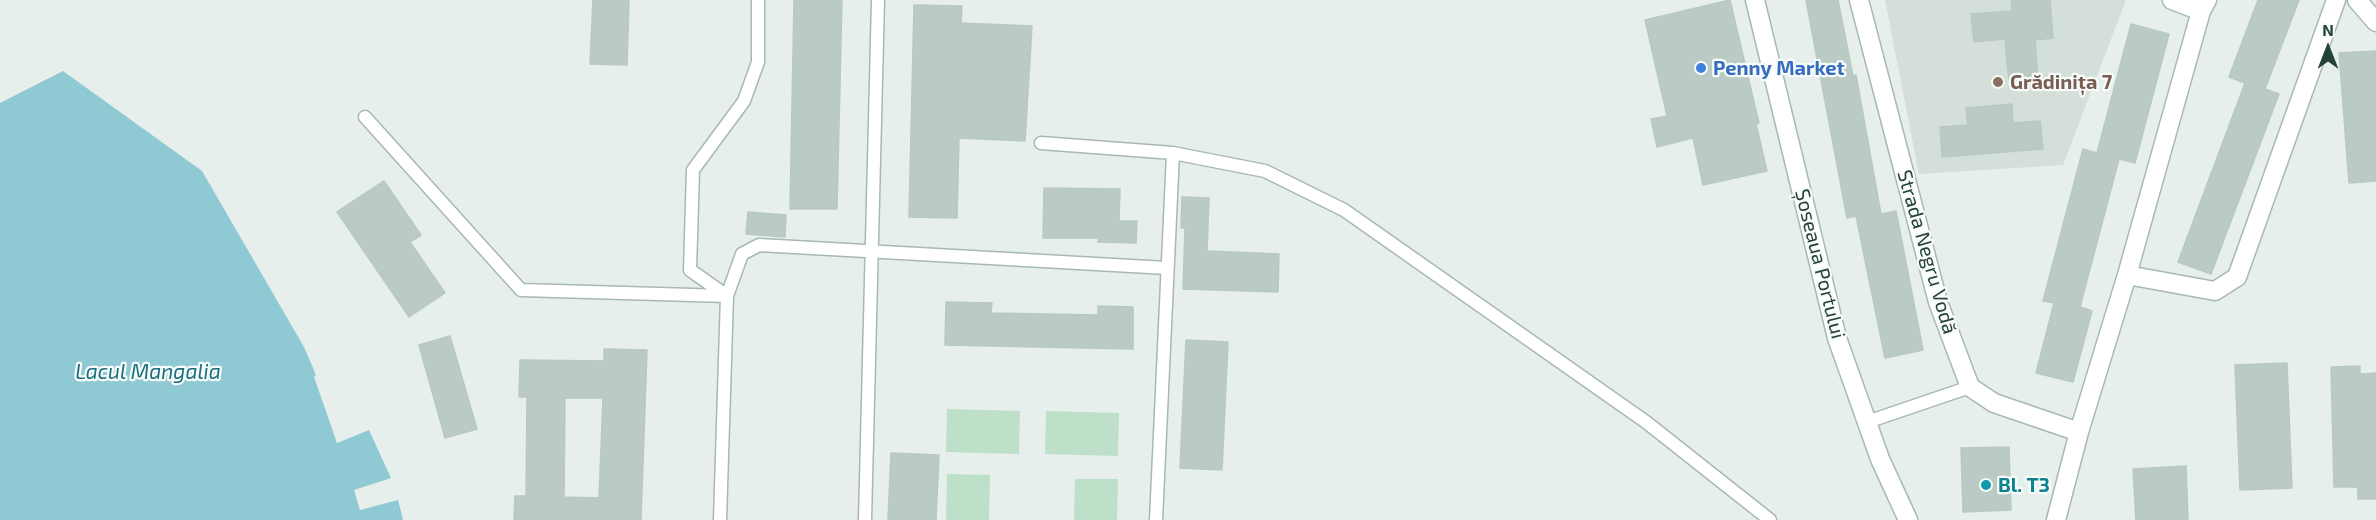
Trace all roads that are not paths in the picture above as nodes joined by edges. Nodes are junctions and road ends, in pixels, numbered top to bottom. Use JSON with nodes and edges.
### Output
{"nodes":[{"id":1,"x":758,"y":0,"type":"edge"},
{"id":2,"x":878,"y":0,"type":"edge"},
{"id":3,"x":1755,"y":0,"type":"edge"},
{"id":4,"x":1859,"y":0,"type":"edge"},
{"id":5,"x":2172,"y":0,"type":"edge"},
{"id":6,"x":2336,"y":0,"type":"edge"},
{"id":7,"x":2357,"y":0,"type":"edge"},
{"id":8,"x":2204,"y":5,"type":"edge"},
{"id":9,"x":2376,"y":22,"type":"edge"},
{"id":10,"x":365,"y":117,"type":"dead end"},
{"id":11,"x":1041,"y":143,"type":"dead end"},
{"id":12,"x":1173,"y":153,"type":"junction"},
{"id":13,"x":872,"y":250,"type":"junction"},
{"id":14,"x":1167,"y":268,"type":"junction"},
{"id":15,"x":2127,"y":275,"type":"junction"},
{"id":16,"x":727,"y":296,"type":"junction"},
{"id":17,"x":1970,"y":387,"type":"junction"},
{"id":18,"x":1867,"y":422,"type":"junction"},
{"id":19,"x":2079,"y":432,"type":"junction"},
{"id":20,"x":720,"y":520,"type":"edge"},
{"id":21,"x":865,"y":520,"type":"edge"},
{"id":22,"x":1156,"y":520,"type":"edge"},
{"id":23,"x":1770,"y":520,"type":"edge"},
{"id":24,"x":1908,"y":520,"type":"edge"},
{"id":25,"x":2056,"y":520,"type":"edge"}],
"edges":[{"from":1,"to":16,"type":"lane"},
{"from":2,"to":13,"type":"lane"},
{"from":3,"to":18,"type":"street","name":"Șoseaua Portului"},
{"from":4,"to":17,"type":"street","name":"Strada Negru Vodă"},
{"from":5,"to":8,"type":"street"},
{"from":6,"to":15,"type":"street"},
{"from":7,"to":9,"type":"street"},
{"from":8,"to":15,"type":"street"},
{"from":10,"to":16,"type":"lane"},
{"from":11,"to":12,"type":"lane"},
{"from":12,"to":14,"type":"lane"},
{"from":12,"to":23,"type":"lane"},
{"from":13,"to":14,"type":"lane"},
{"from":13,"to":16,"type":"lane"},
{"from":13,"to":21,"type":"lane"},
{"from":14,"to":22,"type":"lane"},
{"from":15,"to":19,"type":"street"},
{"from":16,"to":20,"type":"lane"},
{"from":17,"to":18,"type":"lane"},
{"from":17,"to":19,"type":"street"},
{"from":18,"to":24,"type":"street","name":"Șoseaua Portului"},
{"from":19,"to":25,"type":"street"}]}
